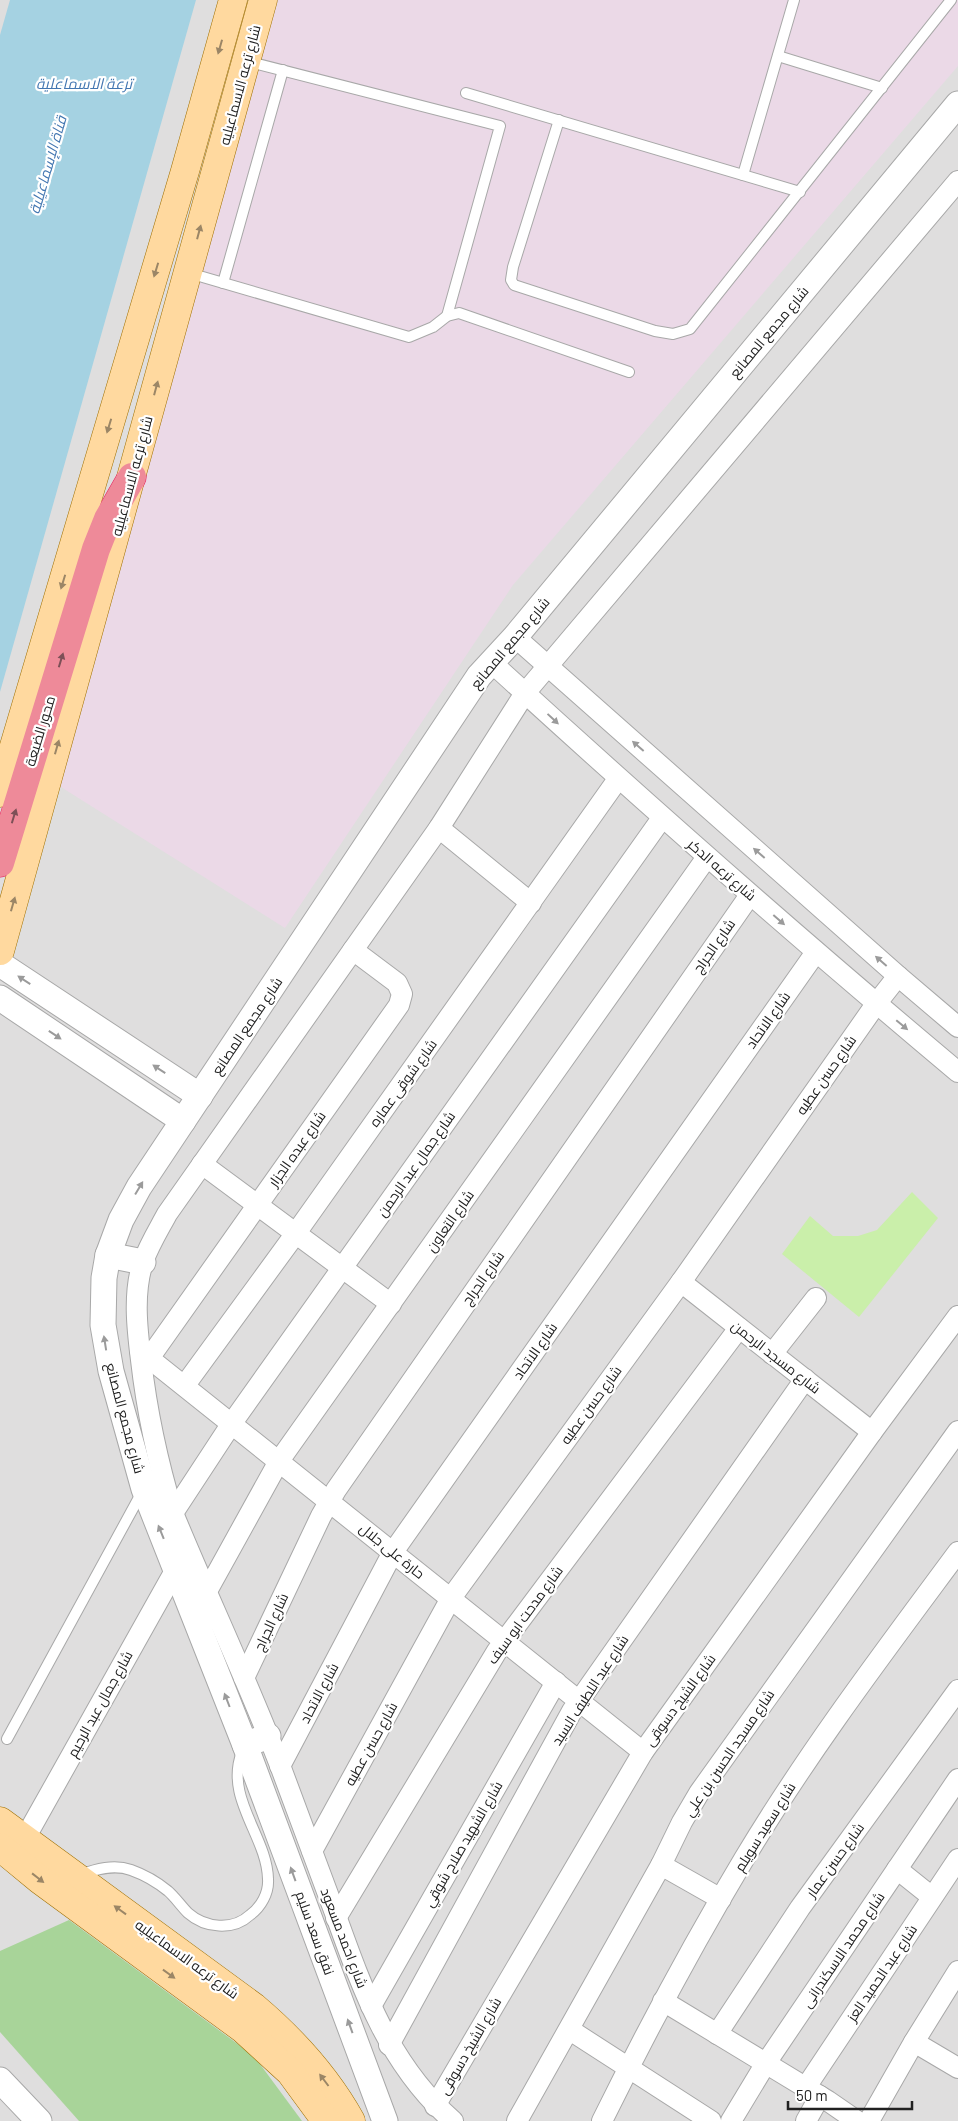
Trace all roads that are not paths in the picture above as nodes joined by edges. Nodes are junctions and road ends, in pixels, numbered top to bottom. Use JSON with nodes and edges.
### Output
{"nodes":[{"id":1,"x":233,"y":0,"type":"edge"},
{"id":2,"x":263,"y":0,"type":"edge"},
{"id":3,"x":794,"y":0,"type":"edge"},
{"id":4,"x":951,"y":0,"type":"edge"},
{"id":5,"x":778,"y":56,"type":"junction"},
{"id":6,"x":246,"y":61,"type":"junction"},
{"id":7,"x":283,"y":70,"type":"junction"},
{"id":8,"x":882,"y":88,"type":"junction"},
{"id":9,"x":466,"y":92,"type":"dead end"},
{"id":10,"x":958,"y":104,"type":"edge"},
{"id":11,"x":559,"y":120,"type":"junction"},
{"id":12,"x":743,"y":175,"type":"junction"},
{"id":13,"x":958,"y":181,"type":"edge"},
{"id":14,"x":800,"y":192,"type":"junction"},
{"id":15,"x":188,"y":273,"type":"junction"},
{"id":16,"x":223,"y":283,"type":"junction"},
{"id":17,"x":447,"y":316,"type":"junction"},
{"id":18,"x":629,"y":372,"type":"dead end"},
{"id":19,"x":132,"y":477,"type":"junction"},
{"id":20,"x":515,"y":637,"type":"junction"},
{"id":21,"x":491,"y":662,"type":"junction"},
{"id":22,"x":547,"y":665,"type":"junction"},
{"id":23,"x":525,"y":693,"type":"junction"},
{"id":24,"x":618,"y":779,"type":"junction"},
{"id":25,"x":0,"y":793,"type":"edge"},
{"id":26,"x":662,"y":818,"type":"junction"},
{"id":27,"x":439,"y":828,"type":"junction"},
{"id":28,"x":707,"y":857,"type":"junction"},
{"id":29,"x":0,"y":863,"type":"edge"},
{"id":30,"x":750,"y":895,"type":"junction"},
{"id":31,"x":531,"y":903,"type":"junction"},
{"id":32,"x":354,"y":950,"type":"junction"},
{"id":33,"x":0,"y":951,"type":"edge"},
{"id":34,"x":816,"y":952,"type":"junction"},
{"id":35,"x":0,"y":964,"type":"edge"},
{"id":36,"x":898,"y":976,"type":"junction"},
{"id":37,"x":0,"y":998,"type":"edge"},
{"id":38,"x":876,"y":1004,"type":"junction"},
{"id":39,"x":958,"y":1026,"type":"edge"},
{"id":40,"x":958,"y":1072,"type":"edge"},
{"id":41,"x":200,"y":1096,"type":"junction"},
{"id":42,"x":183,"y":1121,"type":"junction"},
{"id":43,"x":202,"y":1164,"type":"junction"},
{"id":44,"x":258,"y":1205,"type":"junction"},
{"id":45,"x":296,"y":1233,"type":"junction"},
{"id":46,"x":108,"y":1255,"type":"junction"},
{"id":47,"x":143,"y":1262,"type":"junction"},
{"id":48,"x":343,"y":1268,"type":"junction"},
{"id":49,"x":680,"y":1282,"type":"junction"},
{"id":50,"x":816,"y":1298,"type":"dead end"},
{"id":51,"x":391,"y":1304,"type":"junction"},
{"id":52,"x":958,"y":1316,"type":"edge"},
{"id":53,"x":739,"y":1328,"type":"junction"},
{"id":54,"x":145,"y":1354,"type":"junction"},
{"id":55,"x":772,"y":1354,"type":"junction"},
{"id":56,"x":805,"y":1380,"type":"junction"},
{"id":57,"x":185,"y":1386,"type":"junction"},
{"id":58,"x":232,"y":1423,"type":"junction"},
{"id":59,"x":958,"y":1430,"type":"edge"},
{"id":60,"x":872,"y":1432,"type":"junction"},
{"id":61,"x":279,"y":1461,"type":"junction"},
{"id":62,"x":144,"y":1489,"type":"junction"},
{"id":63,"x":329,"y":1501,"type":"junction"},
{"id":64,"x":173,"y":1513,"type":"junction"},
{"id":65,"x":393,"y":1552,"type":"junction"},
{"id":66,"x":958,"y":1552,"type":"edge"},
{"id":67,"x":176,"y":1569,"type":"junction"},
{"id":68,"x":206,"y":1593,"type":"junction"},
{"id":69,"x":451,"y":1598,"type":"junction"},
{"id":70,"x":504,"y":1641,"type":"junction"},
{"id":71,"x":244,"y":1678,"type":"junction"},
{"id":72,"x":556,"y":1682,"type":"junction"},
{"id":73,"x":958,"y":1690,"type":"edge"},
{"id":74,"x":579,"y":1701,"type":"junction"},
{"id":75,"x":7,"y":1739,"type":"dead end"},
{"id":76,"x":256,"y":1740,"type":"junction"},
{"id":77,"x":643,"y":1752,"type":"junction"},
{"id":78,"x":280,"y":1766,"type":"junction"},
{"id":79,"x":958,"y":1779,"type":"edge"},
{"id":80,"x":0,"y":1821,"type":"edge"},
{"id":81,"x":12,"y":1844,"type":"edge"},
{"id":82,"x":312,"y":1851,"type":"junction"},
{"id":83,"x":958,"y":1859,"type":"edge"},
{"id":84,"x":661,"y":1864,"type":"junction"},
{"id":85,"x":898,"y":1869,"type":"junction"},
{"id":86,"x":74,"y":1876,"type":"junction"},
{"id":87,"x":932,"y":1897,"type":"junction"},
{"id":88,"x":721,"y":1898,"type":"junction"},
{"id":89,"x":336,"y":1918,"type":"junction"},
{"id":90,"x":958,"y":1971,"type":"edge"},
{"id":91,"x":663,"y":2001,"type":"junction"},
{"id":92,"x":371,"y":2006,"type":"junction"},
{"id":93,"x":570,"y":2030,"type":"junction"},
{"id":94,"x":717,"y":2034,"type":"junction"},
{"id":95,"x":914,"y":2042,"type":"junction"},
{"id":96,"x":390,"y":2045,"type":"junction"},
{"id":97,"x":766,"y":2063,"type":"junction"},
{"id":98,"x":628,"y":2068,"type":"junction"},
{"id":99,"x":958,"y":2068,"type":"edge"},
{"id":100,"x":0,"y":2080,"type":"edge"},
{"id":101,"x":813,"y":2091,"type":"junction"},
{"id":102,"x":0,"y":2101,"type":"edge"},
{"id":103,"x":435,"y":2106,"type":"junction"},
{"id":104,"x":20,"y":2121,"type":"edge"},
{"id":105,"x":40,"y":2121,"type":"edge"},
{"id":106,"x":326,"y":2121,"type":"edge"},
{"id":107,"x":351,"y":2121,"type":"edge"},
{"id":108,"x":385,"y":2121,"type":"edge"},
{"id":109,"x":453,"y":2121,"type":"edge"},
{"id":110,"x":517,"y":2121,"type":"edge"},
{"id":111,"x":602,"y":2121,"type":"edge"},
{"id":112,"x":711,"y":2121,"type":"edge"},
{"id":113,"x":731,"y":2121,"type":"edge"},
{"id":114,"x":806,"y":2121,"type":"edge"},
{"id":115,"x":857,"y":2121,"type":"edge"},
{"id":116,"x":869,"y":2121,"type":"edge"}],
"edges":[{"from":1,"to":25,"type":"main road","name":"شارع ترعه الاسماعيليه","one_way":true},
{"from":2,"to":6,"type":"main road","name":"شارع ترعه الاسماعيليه"},
{"from":3,"to":5,"type":"lane"},
{"from":4,"to":8,"type":"lane"},
{"from":5,"to":8,"type":"lane"},
{"from":5,"to":12,"type":"lane"},
{"from":6,"to":7,"type":"lane"},
{"from":15,"to":6,"type":"main road","name":"شارع ترعه الاسماعيليه","one_way":true},
{"from":7,"to":16,"type":"lane"},
{"from":7,"to":17,"type":"lane"},
{"from":8,"to":14,"type":"lane"},
{"from":9,"to":11,"type":"lane"},
{"from":10,"to":20,"type":"street","name":"شارع مجمع المصانع"},
{"from":11,"to":12,"type":"lane"},
{"from":11,"to":14,"type":"lane"},
{"from":12,"to":14,"type":"lane"},
{"from":13,"to":22,"type":"street","name":"شارع مجمع المصانع"},
{"from":15,"to":16,"type":"lane"},
{"from":19,"to":15,"type":"main road","name":"شارع ترعه الاسماعيليه","one_way":true},
{"from":16,"to":17,"type":"lane"},
{"from":17,"to":18,"type":"lane"},
{"from":29,"to":19,"type":"highway","name":"محور الضبعة","one_way":true},
{"from":33,"to":19,"type":"main road","name":"شارع ترعه الاسماعيليه","one_way":true},
{"from":20,"to":21,"type":"street","name":"شارع مجمع المصانع"},
{"from":20,"to":22,"type":"street"},
{"from":21,"to":23,"type":"street","name":"شارع ترعه الدكر"},
{"from":21,"to":41,"type":"street","name":"شارع مجمع المصانع"},
{"from":22,"to":23,"type":"street","name":"شارع مجمع المصانع"},
{"from":36,"to":22,"type":"street","one_way":true},
{"from":23,"to":24,"type":"street","name":"شارع ترعه الدكر","one_way":true},
{"from":23,"to":27,"type":"street","name":"شارع مجمع المصانع"},
{"from":24,"to":26,"type":"street","name":"شارع ترعه الدكر"},
{"from":24,"to":31,"type":"street","name":"شارع شوقى عماره"},
{"from":26,"to":28,"type":"street","name":"شارع ترعه الدكر"},
{"from":26,"to":48,"type":"street","name":"شارع جمال عبد الرحمن"},
{"from":27,"to":31,"type":"street"},
{"from":27,"to":32,"type":"street","name":"شارع مجمع المصانع"},
{"from":28,"to":30,"type":"street","name":"شارع ترعه الدكر"},
{"from":28,"to":51,"type":"street","name":"شارع التعاون"},
{"from":30,"to":34,"type":"street","name":"شارع ترعه الدكر","one_way":true},
{"from":30,"to":63,"type":"street","name":"شارع الجراج"},
{"from":31,"to":45,"type":"street","name":"شارع شوقى عماره"},
{"from":32,"to":43,"type":"street","name":"شارع مجمع المصانع"},
{"from":32,"to":44,"type":"street","name":"شارع عبده الجزار"},
{"from":34,"to":38,"type":"street","name":"شارع ترعه الدكر"},
{"from":34,"to":65,"type":"street","name":"شارع الاتحاد"},
{"from":41,"to":35,"type":"street","one_way":true},
{"from":36,"to":38,"type":"street","name":"شارع حسن عطيه"},
{"from":36,"to":39,"type":"street"},
{"from":37,"to":42,"type":"street","one_way":true},
{"from":38,"to":40,"type":"street","name":"شارع ترعه الدكر","one_way":true},
{"from":38,"to":49,"type":"street","name":"شارع حسن عطيه"},
{"from":41,"to":42,"type":"street","name":"شارع مجمع المصانع"},
{"from":46,"to":42,"type":"street","name":"شارع مجمع المصانع","one_way":true},
{"from":43,"to":44,"type":"street"},
{"from":43,"to":47,"type":"street","name":"شارع مجمع المصانع"},
{"from":44,"to":45,"type":"street"},
{"from":44,"to":54,"type":"street","name":"شارع عبده الجزار"},
{"from":45,"to":48,"type":"street"},
{"from":45,"to":57,"type":"street","name":"شارع شوقى عماره"},
{"from":46,"to":47,"type":"street"},
{"from":62,"to":46,"type":"street","name":"شارع مجمع المصانع","one_way":true},
{"from":47,"to":54,"type":"street","name":"شارع مجمع المصانع"},
{"from":48,"to":51,"type":"street"},
{"from":48,"to":58,"type":"street","name":"شارع جمال عبد الرحمن"},
{"from":49,"to":53,"type":"street","name":"شارع مسجد الرحمن"},
{"from":49,"to":69,"type":"street","name":"شارع حسن عطيه"},
{"from":50,"to":55,"type":"street"},
{"from":51,"to":61,"type":"street","name":"شارع التعاون"},
{"from":52,"to":60,"type":"street","name":"شارع الشيخ دسوقى"},
{"from":53,"to":55,"type":"street","name":"شارع مسجد الرحمن"},
{"from":53,"to":70,"type":"street","name":"شارع مدحت ابو سيف"},
{"from":54,"to":57,"type":"street","name":"حارة على جلال"},
{"from":54,"to":64,"type":"street","name":"شارع مجمع المصانع"},
{"from":55,"to":56,"type":"street","name":"شارع مسجد الرحمن"},
{"from":56,"to":60,"type":"street","name":"شارع مسجد الرحمن"},
{"from":56,"to":74,"type":"street","name":"شارع عبد اللطيف السيد"},
{"from":57,"to":58,"type":"street","name":"حارة على جلال"},
{"from":58,"to":61,"type":"street","name":"حارة على جلال"},
{"from":58,"to":64,"type":"street","name":"شارع جمال عبد الرحمن"},
{"from":59,"to":84,"type":"street","name":"شارع مسجد الحسن بن علي"},
{"from":60,"to":77,"type":"street","name":"شارع الشيخ دسوقى"},
{"from":61,"to":63,"type":"street","name":"حارة على جلال"},
{"from":61,"to":68,"type":"street","name":"شارع التعاون"},
{"from":67,"to":62,"type":"street","name":"شارع مجمع المصانع","one_way":true},
{"from":62,"to":75,"type":"lane"},
{"from":63,"to":65,"type":"street","name":"حارة على جلال"},
{"from":63,"to":71,"type":"street","name":"شارع الجراج"},
{"from":64,"to":68,"type":"street","name":"شارع مجمع المصانع"},
{"from":65,"to":69,"type":"street","name":"حارة على جلال"},
{"from":65,"to":78,"type":"street","name":"شارع الاتحاد"},
{"from":66,"to":88,"type":"street","name":"شارع سعيد سويلم"},
{"from":76,"to":67,"type":"street","name":"شارع مجمع المصانع","one_way":true},
{"from":67,"to":81,"type":"street","name":"شارع جمال عبد الرحيم"},
{"from":68,"to":71,"type":"street","name":"شارع مجمع المصانع"},
{"from":69,"to":70,"type":"street","name":"حارة على جلال"},
{"from":69,"to":82,"type":"street","name":"شارع حسن عطيه"},
{"from":70,"to":72,"type":"street","name":"حارة على جلال"},
{"from":70,"to":89,"type":"street","name":"شارع مدحت ابو سيف"},
{"from":71,"to":76,"type":"street","name":"شارع مجمع المصانع"},
{"from":72,"to":74,"type":"street","name":"حارة على جلال"},
{"from":72,"to":92,"type":"street","name":"شارع الشهيد صلاح شوقي"},
{"from":73,"to":94,"type":"street","name":"شارع حسن عمار"},
{"from":74,"to":77,"type":"street","name":"حارة على جلال"},
{"from":74,"to":96,"type":"street","name":"شارع عبد اللطيف السيد"},
{"from":76,"to":78,"type":"street","name":"شارع احمد مسعود"},
{"from":76,"to":86,"type":"lane"},
{"from":108,"to":76,"type":"street","name":"نفق سعد سليم","one_way":true},
{"from":77,"to":103,"type":"street","name":"شارع الشيخ دسوقى"},
{"from":78,"to":82,"type":"street","name":"شارع احمد مسعود"},
{"from":79,"to":85,"type":"street","name":"شارع محمد الاسكندرانى"},
{"from":80,"to":81,"type":"main road","name":"شارع ترعه الاسماعيليه"},
{"from":81,"to":86,"type":"main road","name":"شارع ترعه الاسماعيليه"},
{"from":81,"to":106,"type":"main road","name":"شارع ترعه الاسماعيليه","one_way":true},
{"from":82,"to":89,"type":"street","name":"شارع احمد مسعود"},
{"from":83,"to":87,"type":"street","name":"شارع عبد الحميد العز"},
{"from":84,"to":88,"type":"street"},
{"from":84,"to":93,"type":"street","name":"شارع مسجد الحسن بن علي"},
{"from":85,"to":87,"type":"street"},
{"from":85,"to":97,"type":"street","name":"شارع محمد الاسكندرانى"},
{"from":107,"to":86,"type":"main road","name":"شارع ترعه الاسماعيليه","one_way":true},
{"from":87,"to":101,"type":"street","name":"شارع عبد الحميد العز"},
{"from":88,"to":91,"type":"street","name":"شارع سعيد سويلم"},
{"from":89,"to":92,"type":"street","name":"شارع احمد مسعود"},
{"from":90,"to":95,"type":"street"},
{"from":91,"to":94,"type":"street"},
{"from":91,"to":98,"type":"street","name":"شارع سعيد سويلم"},
{"from":92,"to":96,"type":"street","name":"شارع احمد مسعود"},
{"from":93,"to":98,"type":"street"},
{"from":93,"to":110,"type":"street","name":"شارع مسجد الحسن بن علي"},
{"from":94,"to":97,"type":"street"},
{"from":95,"to":99,"type":"street"},
{"from":95,"to":116,"type":"street"},
{"from":96,"to":103,"type":"street","name":"شارع احمد مسعود"},
{"from":97,"to":101,"type":"street"},
{"from":97,"to":113,"type":"street","name":"شارع محمد الاسكندرانى"},
{"from":98,"to":111,"type":"street","name":"شارع سعيد سويلم"},
{"from":98,"to":112,"type":"street"},
{"from":100,"to":105,"type":"street"},
{"from":101,"to":114,"type":"street","name":"شارع عبد الحميد العز"},
{"from":101,"to":115,"type":"street"},
{"from":102,"to":104,"type":"street"},
{"from":103,"to":109,"type":"street","name":"شارع احمد مسعود"}]}
